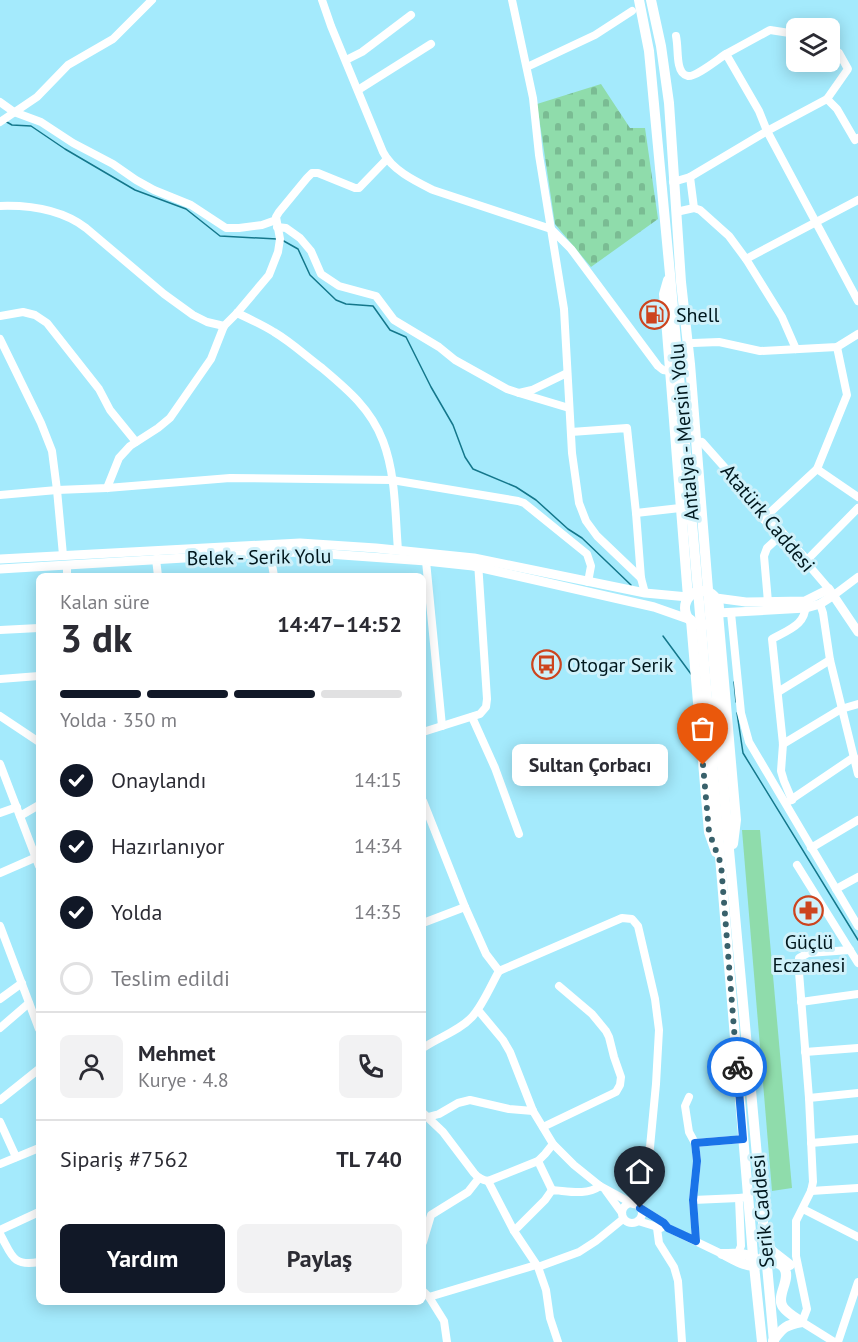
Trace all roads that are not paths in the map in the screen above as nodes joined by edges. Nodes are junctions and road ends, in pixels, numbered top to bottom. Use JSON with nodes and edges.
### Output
{"nodes":[{"id":1,"x":152,"y":0,"type":"edge"},
{"id":2,"x":322,"y":0,"type":"edge"},
{"id":3,"x":512,"y":0,"type":"edge"},
{"id":4,"x":639,"y":0,"type":"edge"},
{"id":5,"x":651,"y":0,"type":"edge"},
{"id":6,"x":632,"y":11,"type":"dead end"},
{"id":7,"x":411,"y":15,"type":"dead end"},
{"id":8,"x":786,"y":32,"type":"edge"},
{"id":9,"x":676,"y":36,"type":"dead end"},
{"id":10,"x":431,"y":44,"type":"dead end"},
{"id":11,"x":726,"y":54,"type":"junction"},
{"id":12,"x":840,"y":55,"type":"edge"},
{"id":13,"x":346,"y":60,"type":"junction"},
{"id":14,"x":527,"y":67,"type":"junction"},
{"id":15,"x":358,"y":90,"type":"junction"},
{"id":16,"x":827,"y":99,"type":"junction"},
{"id":17,"x":0,"y":102,"type":"edge"},
{"id":18,"x":14,"y":112,"type":"junction"},
{"id":19,"x":3,"y":120,"type":"edge"},
{"id":20,"x":768,"y":131,"type":"junction"},
{"id":21,"x":857,"y":141,"type":"edge"},
{"id":22,"x":387,"y":159,"type":"junction"},
{"id":23,"x":690,"y":177,"type":"junction"},
{"id":24,"x":673,"y":182,"type":"junction"},
{"id":25,"x":858,"y":200,"type":"edge"},
{"id":26,"x":0,"y":207,"type":"edge"},
{"id":27,"x":694,"y":208,"type":"junction"},
{"id":28,"x":676,"y":212,"type":"junction"},
{"id":29,"x":815,"y":222,"type":"junction"},
{"id":30,"x":277,"y":224,"type":"junction"},
{"id":31,"x":551,"y":228,"type":"junction"},
{"id":32,"x":746,"y":259,"type":"junction"},
{"id":33,"x":681,"y":282,"type":"junction"},
{"id":34,"x":854,"y":284,"type":"edge"},
{"id":35,"x":858,"y":301,"type":"edge"},
{"id":36,"x":237,"y":314,"type":"junction"},
{"id":37,"x":0,"y":316,"type":"edge"},
{"id":38,"x":224,"y":326,"type":"junction"},
{"id":39,"x":858,"y":334,"type":"edge"},
{"id":40,"x":0,"y":339,"type":"edge"},
{"id":41,"x":693,"y":343,"type":"junction"},
{"id":42,"x":837,"y":347,"type":"junction"},
{"id":43,"x":796,"y":349,"type":"junction"},
{"id":44,"x":674,"y":368,"type":"junction"},
{"id":45,"x":567,"y":373,"type":"junction"},
{"id":46,"x":519,"y":393,"type":"junction"},
{"id":47,"x":569,"y":408,"type":"junction"},
{"id":48,"x":571,"y":432,"type":"junction"},
{"id":49,"x":136,"y":442,"type":"junction"},
{"id":50,"x":702,"y":442,"type":"junction"},
{"id":51,"x":817,"y":469,"type":"junction"},
{"id":52,"x":392,"y":480,"type":"junction"},
{"id":53,"x":107,"y":488,"type":"junction"},
{"id":54,"x":57,"y":490,"type":"junction"},
{"id":55,"x":0,"y":495,"type":"edge"},
{"id":56,"x":858,"y":498,"type":"edge"},
{"id":57,"x":680,"y":508,"type":"junction"},
{"id":58,"x":858,"y":508,"type":"edge"},
{"id":59,"x":636,"y":513,"type":"junction"},
{"id":60,"x":765,"y":517,"type":"junction"},
{"id":61,"x":779,"y":537,"type":"junction"},
{"id":62,"x":398,"y":550,"type":"junction"},
{"id":63,"x":270,"y":553,"type":"junction"},
{"id":64,"x":0,"y":559,"type":"edge"},
{"id":65,"x":156,"y":559,"type":"junction"},
{"id":66,"x":65,"y":560,"type":"junction"},
{"id":67,"x":426,"y":561,"type":"junction"},
{"id":68,"x":478,"y":563,"type":"junction"},
{"id":69,"x":809,"y":564,"type":"junction"},
{"id":70,"x":0,"y":568,"type":"edge"},
{"id":71,"x":67,"y":573,"type":"edge"},
{"id":72,"x":158,"y":573,"type":"edge"},
{"id":73,"x":273,"y":573,"type":"edge"},
{"id":74,"x":858,"y":577,"type":"edge"},
{"id":75,"x":641,"y":578,"type":"junction"},
{"id":76,"x":588,"y":582,"type":"junction"},
{"id":77,"x":831,"y":592,"type":"junction"},
{"id":78,"x":645,"y":593,"type":"junction"},
{"id":79,"x":688,"y":597,"type":"junction"},
{"id":80,"x":716,"y":598,"type":"junction"},
{"id":81,"x":768,"y":602,"type":"junction"},
{"id":82,"x":820,"y":604,"type":"junction"},
{"id":83,"x":806,"y":605,"type":"junction"},
{"id":84,"x":731,"y":613,"type":"junction"},
{"id":85,"x":718,"y":614,"type":"junction"},
{"id":86,"x":691,"y":620,"type":"junction"},
{"id":87,"x":36,"y":627,"type":"edge"},
{"id":88,"x":0,"y":630,"type":"edge"},
{"id":89,"x":858,"y":632,"type":"edge"},
{"id":90,"x":830,"y":660,"type":"junction"},
{"id":91,"x":36,"y":676,"type":"edge"},
{"id":92,"x":0,"y":679,"type":"edge"},
{"id":93,"x":778,"y":692,"type":"junction"},
{"id":94,"x":858,"y":704,"type":"edge"},
{"id":95,"x":841,"y":709,"type":"junction"},
{"id":96,"x":0,"y":716,"type":"edge"},
{"id":97,"x":472,"y":717,"type":"junction"},
{"id":98,"x":442,"y":726,"type":"junction"},
{"id":99,"x":426,"y":731,"type":"edge"},
{"id":100,"x":36,"y":740,"type":"edge"},
{"id":101,"x":783,"y":744,"type":"junction"},
{"id":102,"x":854,"y":758,"type":"junction"},
{"id":103,"x":0,"y":764,"type":"edge"},
{"id":104,"x":858,"y":774,"type":"edge"},
{"id":105,"x":789,"y":802,"type":"junction"},
{"id":106,"x":16,"y":807,"type":"junction"},
{"id":107,"x":36,"y":807,"type":"edge"},
{"id":108,"x":426,"y":809,"type":"edge"},
{"id":109,"x":0,"y":813,"type":"edge"},
{"id":110,"x":20,"y":816,"type":"junction"},
{"id":111,"x":858,"y":820,"type":"edge"},
{"id":112,"x":723,"y":829,"type":"junction"},
{"id":113,"x":519,"y":834,"type":"dead end"},
{"id":114,"x":812,"y":848,"type":"junction"},
{"id":115,"x":36,"y":855,"type":"edge"},
{"id":116,"x":36,"y":857,"type":"edge"},
{"id":117,"x":726,"y":863,"type":"junction"},
{"id":118,"x":797,"y":865,"type":"dead end"},
{"id":119,"x":0,"y":873,"type":"edge"},
{"id":120,"x":858,"y":877,"type":"edge"},
{"id":121,"x":836,"y":889,"type":"junction"},
{"id":122,"x":465,"y":907,"type":"junction"},
{"id":123,"x":426,"y":923,"type":"edge"},
{"id":124,"x":0,"y":926,"type":"edge"},
{"id":125,"x":858,"y":926,"type":"edge"},
{"id":126,"x":850,"y":950,"type":"junction"},
{"id":127,"x":858,"y":963,"type":"edge"},
{"id":128,"x":499,"y":971,"type":"junction"},
{"id":129,"x":22,"y":983,"type":"junction"},
{"id":130,"x":559,"y":986,"type":"dead end"},
{"id":131,"x":858,"y":994,"type":"edge"},
{"id":132,"x":0,"y":999,"type":"edge"},
{"id":133,"x":801,"y":1002,"type":"junction"},
{"id":134,"x":29,"y":1003,"type":"junction"},
{"id":135,"x":478,"y":1010,"type":"junction"},
{"id":136,"x":36,"y":1021,"type":"edge"},
{"id":137,"x":0,"y":1028,"type":"edge"},
{"id":138,"x":426,"y":1046,"type":"edge"},
{"id":139,"x":858,"y":1048,"type":"edge"},
{"id":140,"x":805,"y":1052,"type":"junction"},
{"id":141,"x":36,"y":1071,"type":"edge"},
{"id":142,"x":858,"y":1093,"type":"edge"},
{"id":143,"x":689,"y":1097,"type":"dead end"},
{"id":144,"x":809,"y":1098,"type":"junction"},
{"id":145,"x":0,"y":1100,"type":"edge"},
{"id":146,"x":533,"y":1111,"type":"junction"},
{"id":147,"x":426,"y":1115,"type":"edge"},
{"id":148,"x":426,"y":1116,"type":"edge"},
{"id":149,"x":0,"y":1122,"type":"edge"},
{"id":150,"x":543,"y":1127,"type":"junction"},
{"id":151,"x":743,"y":1139,"type":"junction"},
{"id":152,"x":858,"y":1139,"type":"edge"},
{"id":153,"x":695,"y":1143,"type":"junction"},
{"id":154,"x":811,"y":1143,"type":"junction"},
{"id":155,"x":553,"y":1144,"type":"junction"},
{"id":156,"x":36,"y":1149,"type":"edge"},
{"id":157,"x":16,"y":1157,"type":"junction"},
{"id":158,"x":538,"y":1161,"type":"junction"},
{"id":159,"x":0,"y":1164,"type":"edge"},
{"id":160,"x":746,"y":1170,"type":"junction"},
{"id":161,"x":479,"y":1179,"type":"junction"},
{"id":162,"x":488,"y":1181,"type":"junction"},
{"id":163,"x":603,"y":1188,"type":"junction"},
{"id":164,"x":858,"y":1188,"type":"edge"},
{"id":165,"x":552,"y":1190,"type":"junction"},
{"id":166,"x":811,"y":1191,"type":"junction"},
{"id":167,"x":743,"y":1197,"type":"junction"},
{"id":168,"x":693,"y":1200,"type":"junction"},
{"id":169,"x":637,"y":1206,"type":"junction"},
{"id":170,"x":803,"y":1209,"type":"junction"},
{"id":171,"x":36,"y":1213,"type":"edge"},
{"id":172,"x":622,"y":1216,"type":"junction"},
{"id":173,"x":638,"y":1221,"type":"junction"},
{"id":174,"x":657,"y":1228,"type":"junction"},
{"id":175,"x":668,"y":1228,"type":"junction"},
{"id":176,"x":0,"y":1230,"type":"edge"},
{"id":177,"x":514,"y":1231,"type":"junction"},
{"id":178,"x":426,"y":1232,"type":"edge"},
{"id":179,"x":0,"y":1234,"type":"edge"},
{"id":180,"x":858,"y":1237,"type":"edge"},
{"id":181,"x":765,"y":1240,"type":"junction"},
{"id":182,"x":696,"y":1241,"type":"junction"},
{"id":183,"x":722,"y":1254,"type":"junction"},
{"id":184,"x":738,"y":1254,"type":"junction"},
{"id":185,"x":781,"y":1257,"type":"junction"},
{"id":186,"x":760,"y":1259,"type":"junction"},
{"id":187,"x":36,"y":1262,"type":"edge"},
{"id":188,"x":537,"y":1266,"type":"junction"},
{"id":189,"x":858,"y":1282,"type":"edge"},
{"id":190,"x":756,"y":1285,"type":"junction"},
{"id":191,"x":426,"y":1294,"type":"edge"},
{"id":192,"x":802,"y":1322,"type":"junction"},
{"id":193,"x":447,"y":1342,"type":"edge"},
{"id":194,"x":558,"y":1342,"type":"edge"},
{"id":195,"x":682,"y":1342,"type":"edge"},
{"id":196,"x":762,"y":1342,"type":"edge"},
{"id":197,"x":774,"y":1342,"type":"edge"},
{"id":198,"x":834,"y":1342,"type":"edge"},
{"id":199,"x":838,"y":1342,"type":"edge"}],
"edges":[{"from":1,"to":18,"type":"street"},
{"from":2,"to":13,"type":"street"},
{"from":3,"to":14,"type":"street"},
{"from":4,"to":44,"type":"highway","name":"Antalya - Mersin Yolu"},
{"from":5,"to":24,"type":"highway","name":"Antalya - Mersin Yolu"},
{"from":6,"to":14,"type":"street"},
{"from":7,"to":13,"type":"street"},
{"from":8,"to":11,"type":"street"},
{"from":9,"to":11,"type":"street"},
{"from":10,"to":15,"type":"street"},
{"from":11,"to":20,"type":"street"},
{"from":12,"to":16,"type":"street"},
{"from":13,"to":15,"type":"street"},
{"from":14,"to":31,"type":"street"},
{"from":15,"to":22,"type":"street"},
{"from":16,"to":20,"type":"street"},
{"from":16,"to":21,"type":"street"},
{"from":17,"to":18,"type":"street"},
{"from":18,"to":19,"type":"street"},
{"from":18,"to":30,"type":"street"},
{"from":20,"to":23,"type":"street"},
{"from":20,"to":29,"type":"street"},
{"from":22,"to":30,"type":"street"},
{"from":22,"to":31,"type":"street"},
{"from":23,"to":24,"type":"street"},
{"from":23,"to":27,"type":"street"},
{"from":24,"to":28,"type":"highway","name":"Antalya - Mersin Yolu"},
{"from":25,"to":29,"type":"street"},
{"from":26,"to":38,"type":"street"},
{"from":27,"to":28,"type":"street"},
{"from":27,"to":32,"type":"street"},
{"from":28,"to":33,"type":"highway","name":"Antalya - Mersin Yolu"},
{"from":29,"to":32,"type":"street"},
{"from":29,"to":34,"type":"street"},
{"from":30,"to":36,"type":"street"},
{"from":30,"to":46,"type":"street"},
{"from":31,"to":44,"type":"street"},
{"from":31,"to":45,"type":"street"},
{"from":32,"to":43,"type":"street"},
{"from":33,"to":41,"type":"highway"},
{"from":33,"to":112,"type":"highway","name":"Antalya - Mersin Yolu"},
{"from":34,"to":35,"type":"street"},
{"from":36,"to":38,"type":"street"},
{"from":36,"to":52,"type":"street"},
{"from":37,"to":49,"type":"street"},
{"from":38,"to":49,"type":"street"},
{"from":39,"to":42,"type":"street"},
{"from":40,"to":54,"type":"street"},
{"from":41,"to":43,"type":"street"},
{"from":41,"to":50,"type":"highway"},
{"from":42,"to":43,"type":"street"},
{"from":42,"to":51,"type":"street"},
{"from":44,"to":57,"type":"highway"},
{"from":44,"to":112,"type":"highway","name":"Antalya - Mersin Yolu"},
{"from":45,"to":46,"type":"street"},
{"from":45,"to":47,"type":"street"},
{"from":46,"to":47,"type":"street"},
{"from":47,"to":48,"type":"street"},
{"from":48,"to":59,"type":"street"},
{"from":48,"to":75,"type":"street"},
{"from":49,"to":53,"type":"street"},
{"from":50,"to":60,"type":"street","name":"Atatürk Caddesi"},
{"from":50,"to":80,"type":"highway"},
{"from":51,"to":56,"type":"street"},
{"from":51,"to":60,"type":"street"},
{"from":52,"to":53,"type":"street"},
{"from":52,"to":62,"type":"street"},
{"from":52,"to":76,"type":"street"},
{"from":53,"to":54,"type":"street"},
{"from":54,"to":55,"type":"street"},
{"from":54,"to":66,"type":"street"},
{"from":57,"to":59,"type":"street"},
{"from":57,"to":79,"type":"highway"},
{"from":58,"to":69,"type":"street"},
{"from":59,"to":75,"type":"street"},
{"from":60,"to":61,"type":"street"},
{"from":60,"to":69,"type":"street","name":"Atatürk Caddesi"},
{"from":61,"to":69,"type":"street"},
{"from":61,"to":81,"type":"street"},
{"from":62,"to":66,"type":"main road","name":"Belek - Serik Yolu"},
{"from":62,"to":68,"type":"main road","name":"Belek - Serik Yolu"},
{"from":63,"to":65,"type":"main road","name":"Belek - Serik Yolu"},
{"from":63,"to":67,"type":"main road","name":"Belek - Serik Yolu"},
{"from":63,"to":73,"type":"street"},
{"from":64,"to":66,"type":"main road","name":"Belek - Serik Yolu"},
{"from":65,"to":66,"type":"main road","name":"Belek - Serik Yolu"},
{"from":65,"to":72,"type":"street"},
{"from":66,"to":70,"type":"main road","name":"Belek - Serik Yolu"},
{"from":66,"to":71,"type":"street"},
{"from":67,"to":68,"type":"main road","name":"Belek - Serik Yolu"},
{"from":67,"to":98,"type":"street"},
{"from":68,"to":76,"type":"main road","name":"Belek - Serik Yolu"},
{"from":68,"to":86,"type":"main road","name":"Belek - Serik Yolu"},
{"from":68,"to":97,"type":"street"},
{"from":69,"to":77,"type":"street","name":"Atatürk Caddesi"},
{"from":74,"to":77,"type":"street"},
{"from":75,"to":78,"type":"street"},
{"from":76,"to":78,"type":"main road","name":"Belek - Serik Yolu"},
{"from":77,"to":82,"type":"main road"},
{"from":77,"to":83,"type":"main road"},
{"from":77,"to":89,"type":"main road","name":"Atatürk Caddesi"},
{"from":78,"to":79,"type":"main road","name":"Belek - Serik Yolu"},
{"from":79,"to":80,"type":"highway"},
{"from":79,"to":86,"type":"highway"},
{"from":80,"to":81,"type":"main road"},
{"from":80,"to":85,"type":"highway"},
{"from":81,"to":83,"type":"main road"},
{"from":82,"to":83,"type":"main road"},
{"from":82,"to":90,"type":"street"},
{"from":83,"to":84,"type":"main road"},
{"from":83,"to":93,"type":"street"},
{"from":84,"to":85,"type":"main road"},
{"from":84,"to":105,"type":"street"},
{"from":85,"to":86,"type":"highway"},
{"from":85,"to":117,"type":"highway"},
{"from":86,"to":117,"type":"highway"},
{"from":87,"to":88,"type":"street"},
{"from":90,"to":93,"type":"street"},
{"from":90,"to":95,"type":"street"},
{"from":91,"to":92,"type":"street"},
{"from":93,"to":101,"type":"street"},
{"from":94,"to":95,"type":"street"},
{"from":95,"to":101,"type":"street"},
{"from":95,"to":102,"type":"street"},
{"from":96,"to":100,"type":"street"},
{"from":97,"to":98,"type":"street"},
{"from":97,"to":113,"type":"street"},
{"from":98,"to":99,"type":"street"},
{"from":101,"to":105,"type":"street"},
{"from":102,"to":104,"type":"street"},
{"from":102,"to":105,"type":"street"},
{"from":103,"to":106,"type":"street"},
{"from":105,"to":114,"type":"street"},
{"from":106,"to":109,"type":"street"},
{"from":106,"to":110,"type":"street"},
{"from":107,"to":110,"type":"street"},
{"from":108,"to":122,"type":"street"},
{"from":110,"to":115,"type":"street"},
{"from":111,"to":114,"type":"street"},
{"from":112,"to":117,"type":"highway","name":"Serik Caddesi"},
{"from":114,"to":121,"type":"street"},
{"from":116,"to":119,"type":"street"},
{"from":117,"to":151,"type":"highway","name":"Serik Caddesi"},
{"from":117,"to":181,"type":"highway","name":"Serik Caddesi"},
{"from":118,"to":126,"type":"street"},
{"from":120,"to":121,"type":"street"},
{"from":121,"to":125,"type":"street"},
{"from":122,"to":123,"type":"street"},
{"from":122,"to":128,"type":"street"},
{"from":124,"to":129,"type":"street"},
{"from":126,"to":127,"type":"street"},
{"from":126,"to":133,"type":"street"},
{"from":128,"to":135,"type":"street"},
{"from":128,"to":169,"type":"street"},
{"from":129,"to":132,"type":"street"},
{"from":129,"to":134,"type":"street"},
{"from":130,"to":150,"type":"street"},
{"from":131,"to":133,"type":"street"},
{"from":133,"to":140,"type":"street"},
{"from":134,"to":136,"type":"street"},
{"from":134,"to":137,"type":"street"},
{"from":135,"to":138,"type":"street"},
{"from":135,"to":146,"type":"street"},
{"from":139,"to":140,"type":"street"},
{"from":140,"to":144,"type":"street"},
{"from":141,"to":145,"type":"street"},
{"from":142,"to":144,"type":"street"},
{"from":143,"to":153,"type":"street"},
{"from":144,"to":154,"type":"street"},
{"from":146,"to":147,"type":"street"},
{"from":146,"to":150,"type":"street"},
{"from":148,"to":161,"type":"street"},
{"from":149,"to":157,"type":"street"},
{"from":150,"to":155,"type":"street"},
{"from":151,"to":153,"type":"street"},
{"from":151,"to":160,"type":"highway","name":"Serik Caddesi"},
{"from":152,"to":154,"type":"street"},
{"from":153,"to":168,"type":"street"},
{"from":154,"to":166,"type":"street"},
{"from":155,"to":158,"type":"street"},
{"from":155,"to":163,"type":"street"},
{"from":156,"to":157,"type":"street"},
{"from":157,"to":159,"type":"street"},
{"from":158,"to":162,"type":"street"},
{"from":158,"to":165,"type":"street"},
{"from":160,"to":167,"type":"highway","name":"Serik Caddesi"},
{"from":160,"to":186,"type":"highway"},
{"from":161,"to":162,"type":"street"},
{"from":161,"to":178,"type":"street"},
{"from":162,"to":177,"type":"street"},
{"from":163,"to":165,"type":"street"},
{"from":163,"to":169,"type":"street"},
{"from":163,"to":172,"type":"street"},
{"from":164,"to":166,"type":"street"},
{"from":165,"to":177,"type":"street"},
{"from":166,"to":170,"type":"street"},
{"from":167,"to":168,"type":"street"},
{"from":167,"to":184,"type":"street"},
{"from":167,"to":186,"type":"highway","name":"Serik Caddesi"},
{"from":168,"to":182,"type":"street"},
{"from":169,"to":172,"type":"street"},
{"from":169,"to":173,"type":"street"},
{"from":169,"to":175,"type":"street"},
{"from":170,"to":180,"type":"street"},
{"from":170,"to":192,"type":"street"},
{"from":171,"to":176,"type":"street"},
{"from":172,"to":173,"type":"street"},
{"from":172,"to":188,"type":"street"},
{"from":173,"to":174,"type":"street"},
{"from":174,"to":175,"type":"street"},
{"from":174,"to":195,"type":"street"},
{"from":175,"to":182,"type":"street"},
{"from":177,"to":188,"type":"street"},
{"from":179,"to":187,"type":"street"},
{"from":181,"to":185,"type":"highway"},
{"from":181,"to":186,"type":"highway","name":"Serik Caddesi"},
{"from":182,"to":183,"type":"street"},
{"from":183,"to":184,"type":"highway"},
{"from":183,"to":186,"type":"highway"},
{"from":183,"to":190,"type":"highway"},
{"from":184,"to":186,"type":"highway"},
{"from":185,"to":186,"type":"highway"},
{"from":185,"to":192,"type":"highway"},
{"from":186,"to":190,"type":"highway","name":"Serik Caddesi"},
{"from":186,"to":192,"type":"highway"},
{"from":186,"to":197,"type":"highway","name":"Serik Caddesi"},
{"from":188,"to":191,"type":"street"},
{"from":188,"to":194,"type":"street"},
{"from":189,"to":199,"type":"street"},
{"from":190,"to":196,"type":"highway","name":"Serik Caddesi"},
{"from":191,"to":193,"type":"street"},
{"from":192,"to":197,"type":"highway"},
{"from":192,"to":198,"type":"street"}]}
